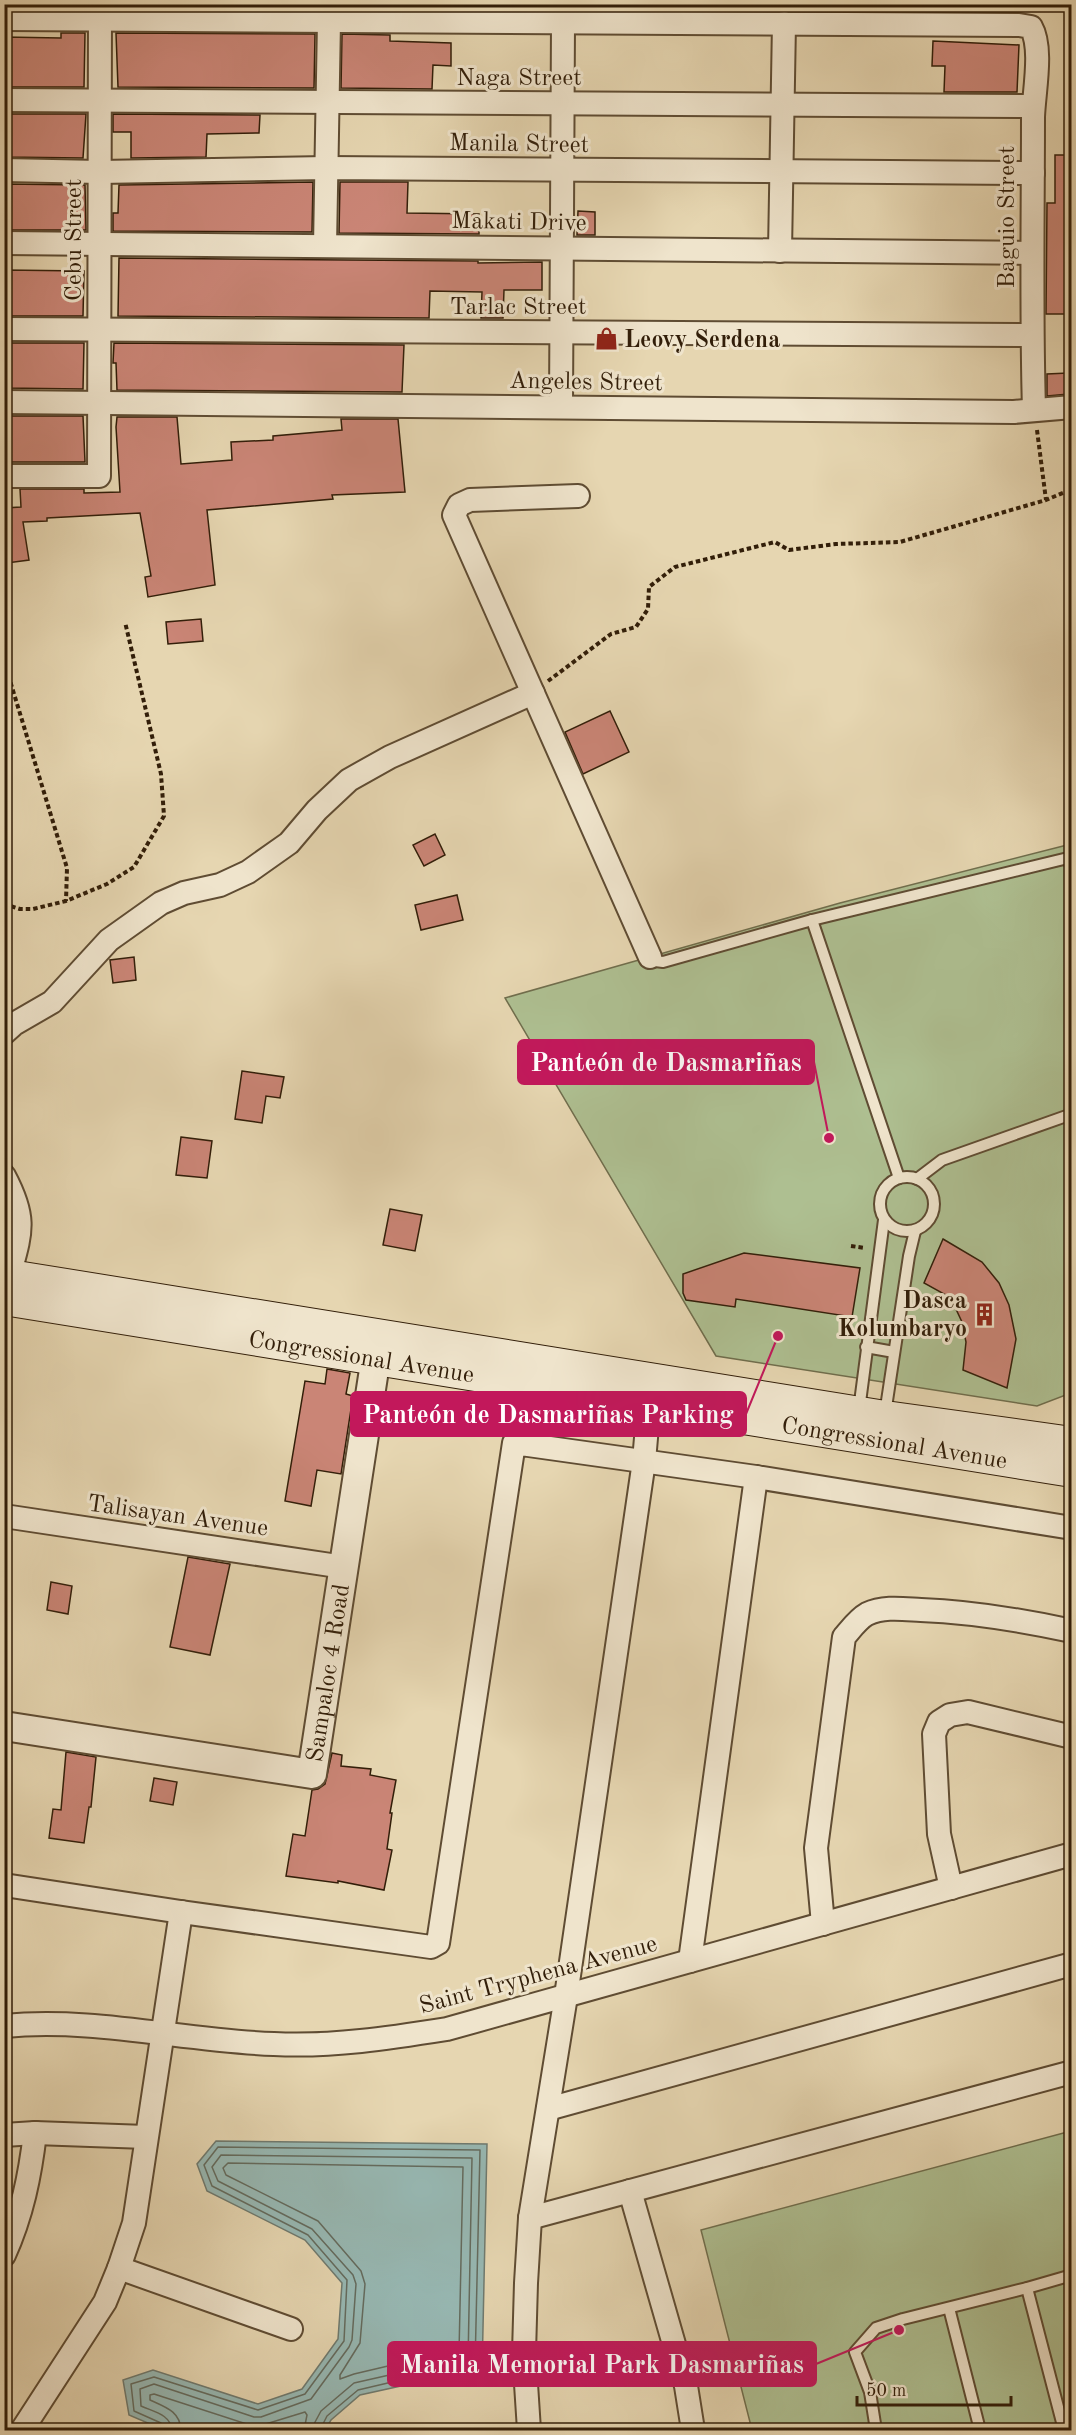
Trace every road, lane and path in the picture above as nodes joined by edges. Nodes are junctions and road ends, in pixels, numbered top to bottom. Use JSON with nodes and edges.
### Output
{"nodes":[{"id":1,"x":100,"y":12,"type":"edge"},
{"id":2,"x":249,"y":13,"type":"edge"},
{"id":3,"x":4,"y":19,"type":"edge"},
{"id":4,"x":328,"y":21,"type":"junction"},
{"id":5,"x":563,"y":22,"type":"junction"},
{"id":6,"x":784,"y":23,"type":"junction"},
{"id":7,"x":4,"y":100,"type":"edge"},
{"id":8,"x":100,"y":101,"type":"junction"},
{"id":9,"x":327,"y":102,"type":"junction"},
{"id":10,"x":562,"y":104,"type":"junction"},
{"id":11,"x":782,"y":105,"type":"junction"},
{"id":12,"x":1034,"y":106,"type":"junction"},
{"id":13,"x":326,"y":168,"type":"junction"},
{"id":14,"x":4,"y":170,"type":"edge"},
{"id":15,"x":562,"y":170,"type":"junction"},
{"id":16,"x":781,"y":171,"type":"junction"},
{"id":17,"x":100,"y":172,"type":"junction"},
{"id":18,"x":1033,"y":173,"type":"junction"},
{"id":19,"x":4,"y":243,"type":"edge"},
{"id":20,"x":100,"y":244,"type":"junction"},
{"id":21,"x":325,"y":246,"type":"junction"},
{"id":22,"x":562,"y":249,"type":"junction"},
{"id":23,"x":780,"y":251,"type":"junction"},
{"id":24,"x":1032,"y":253,"type":"junction"},
{"id":25,"x":4,"y":329,"type":"edge"},
{"id":26,"x":100,"y":330,"type":"junction"},
{"id":27,"x":562,"y":333,"type":"junction"},
{"id":28,"x":1032,"y":335,"type":"junction"},
{"id":29,"x":4,"y":402,"type":"edge"},
{"id":30,"x":99,"y":403,"type":"junction"},
{"id":31,"x":561,"y":407,"type":"junction"},
{"id":32,"x":1071,"y":407,"type":"edge"},
{"id":33,"x":1034,"y":409,"type":"junction"},
{"id":34,"x":4,"y":476,"type":"edge"},
{"id":35,"x":1071,"y":489,"type":"edge"},
{"id":36,"x":578,"y":496,"type":"dead end"},
{"id":37,"x":1046,"y":500,"type":"junction"},
{"id":38,"x":125,"y":622,"type":"dead end"},
{"id":39,"x":4,"y":661,"type":"edge"},
{"id":40,"x":533,"y":693,"type":"junction"},
{"id":41,"x":1071,"y":869,"type":"edge"},
{"id":42,"x":66,"y":901,"type":"junction"},
{"id":43,"x":4,"y":904,"type":"edge"},
{"id":44,"x":812,"y":920,"type":"junction"},
{"id":45,"x":650,"y":957,"type":"joint"},
{"id":46,"x":4,"y":1032,"type":"edge"},
{"id":47,"x":1071,"y":1114,"type":"edge"},
{"id":48,"x":4,"y":1176,"type":"edge"},
{"id":49,"x":899,"y":1178,"type":"junction"},
{"id":50,"x":917,"y":1179,"type":"junction"},
{"id":51,"x":884,"y":1220,"type":"junction"},
{"id":52,"x":915,"y":1231,"type":"junction"},
{"id":53,"x":6,"y":1283,"type":"edge"},
{"id":54,"x":378,"y":1346,"type":"junction"},
{"id":55,"x":866,"y":1347,"type":"junction"},
{"id":56,"x":894,"y":1352,"type":"junction"},
{"id":57,"x":649,"y":1403,"type":"junction"},
{"id":58,"x":867,"y":1424,"type":"junction"},
{"id":59,"x":1071,"y":1443,"type":"edge"},
{"id":60,"x":644,"y":1461,"type":"junction"},
{"id":61,"x":1071,"y":1471,"type":"edge"},
{"id":62,"x":756,"y":1476,"type":"junction"},
{"id":63,"x":4,"y":1516,"type":"edge"},
{"id":64,"x":1071,"y":1528,"type":"edge"},
{"id":65,"x":344,"y":1567,"type":"junction"},
{"id":66,"x":1071,"y":1631,"type":"edge"},
{"id":67,"x":4,"y":1726,"type":"edge"},
{"id":68,"x":1071,"y":1737,"type":"edge"},
{"id":69,"x":1071,"y":1854,"type":"edge"},
{"id":70,"x":4,"y":1885,"type":"edge"},
{"id":71,"x":951,"y":1888,"type":"junction"},
{"id":72,"x":181,"y":1912,"type":"junction"},
{"id":73,"x":823,"y":1924,"type":"junction"},
{"id":74,"x":690,"y":1961,"type":"junction"},
{"id":75,"x":1071,"y":1964,"type":"edge"},
{"id":76,"x":566,"y":1996,"type":"junction"},
{"id":77,"x":4,"y":2026,"type":"edge"},
{"id":78,"x":161,"y":2033,"type":"junction"},
{"id":79,"x":1071,"y":2072,"type":"edge"},
{"id":80,"x":548,"y":2109,"type":"junction"},
{"id":81,"x":35,"y":2133,"type":"junction"},
{"id":82,"x":4,"y":2135,"type":"edge"},
{"id":83,"x":146,"y":2137,"type":"junction"},
{"id":84,"x":630,"y":2192,"type":"junction"},
{"id":85,"x":531,"y":2218,"type":"junction"},
{"id":86,"x":4,"y":2255,"type":"edge"},
{"id":87,"x":119,"y":2268,"type":"junction"},
{"id":88,"x":1071,"y":2275,"type":"edge"},
{"id":89,"x":1027,"y":2288,"type":"junction"},
{"id":90,"x":949,"y":2308,"type":"junction"},
{"id":91,"x":291,"y":2330,"type":"dead end"},
{"id":92,"x":22,"y":2430,"type":"edge"},
{"id":93,"x":529,"y":2430,"type":"edge"},
{"id":94,"x":693,"y":2430,"type":"edge"},
{"id":95,"x":876,"y":2430,"type":"edge"},
{"id":96,"x":980,"y":2430,"type":"edge"},
{"id":97,"x":1064,"y":2430,"type":"edge"}],
"edges":[{"from":1,"to":2,"type":"street"},
{"from":1,"to":3,"type":"street"},
{"from":1,"to":8,"type":"street","name":"Cebu Street"},
{"from":2,"to":4,"type":"street"},
{"from":4,"to":5,"type":"street"},
{"from":4,"to":9,"type":"street"},
{"from":5,"to":6,"type":"street"},
{"from":5,"to":10,"type":"street"},
{"from":6,"to":11,"type":"street"},
{"from":6,"to":12,"type":"street","name":"Baguio Street"},
{"from":7,"to":8,"type":"street","name":"Naga Street"},
{"from":8,"to":9,"type":"street","name":"Naga Street"},
{"from":8,"to":17,"type":"street","name":"Cebu Street"},
{"from":9,"to":10,"type":"street","name":"Naga Street"},
{"from":9,"to":13,"type":"street"},
{"from":10,"to":11,"type":"street","name":"Naga Street"},
{"from":10,"to":15,"type":"street"},
{"from":11,"to":12,"type":"street","name":"Naga Street"},
{"from":11,"to":16,"type":"street"},
{"from":12,"to":18,"type":"street","name":"Baguio Street"},
{"from":13,"to":15,"type":"street","name":"Manila Street"},
{"from":13,"to":17,"type":"street","name":"Manila Street"},
{"from":13,"to":21,"type":"street"},
{"from":14,"to":17,"type":"street","name":"Manila Street"},
{"from":15,"to":16,"type":"street","name":"Manila Street"},
{"from":15,"to":22,"type":"street"},
{"from":16,"to":18,"type":"street","name":"Manila Street"},
{"from":16,"to":23,"type":"street"},
{"from":17,"to":20,"type":"street","name":"Cebu Street"},
{"from":18,"to":24,"type":"street","name":"Baguio Street"},
{"from":19,"to":20,"type":"street","name":"Makati Drive"},
{"from":20,"to":21,"type":"street","name":"Makati Drive"},
{"from":20,"to":26,"type":"street","name":"Cebu Street"},
{"from":21,"to":22,"type":"street","name":"Makati Drive"},
{"from":22,"to":23,"type":"street","name":"Makati Drive"},
{"from":22,"to":27,"type":"street"},
{"from":23,"to":24,"type":"street","name":"Makati Drive"},
{"from":24,"to":28,"type":"street","name":"Baguio Street"},
{"from":25,"to":26,"type":"street","name":"Tarlac Street"},
{"from":26,"to":27,"type":"street","name":"Tarlac Street"},
{"from":26,"to":30,"type":"street","name":"Cebu Street"},
{"from":27,"to":28,"type":"street","name":"Tarlac Street"},
{"from":27,"to":31,"type":"street"},
{"from":28,"to":33,"type":"street","name":"Baguio Street"},
{"from":29,"to":30,"type":"street","name":"Angeles Street"},
{"from":30,"to":31,"type":"street","name":"Angeles Street"},
{"from":30,"to":34,"type":"street","name":"Cebu Street"},
{"from":31,"to":33,"type":"street","name":"Angeles Street"},
{"from":32,"to":33,"type":"street","name":"Angeles Street"},
{"from":33,"to":37,"type":"path"},
{"from":35,"to":37,"type":"path"},
{"from":36,"to":40,"type":"street"},
{"from":37,"to":40,"type":"path"},
{"from":38,"to":42,"type":"path"},
{"from":39,"to":42,"type":"path"},
{"from":40,"to":45,"type":"street"},
{"from":40,"to":46,"type":"street"},
{"from":41,"to":44,"type":"lane"},
{"from":42,"to":43,"type":"path"},
{"from":44,"to":45,"type":"lane"},
{"from":44,"to":49,"type":"lane"},
{"from":47,"to":50,"type":"lane"},
{"from":48,"to":53,"type":"street"},
{"from":49,"to":50,"type":"lane"},
{"from":49,"to":51,"type":"lane"},
{"from":50,"to":52,"type":"lane"},
{"from":51,"to":52,"type":"lane"},
{"from":51,"to":55,"type":"lane"},
{"from":52,"to":56,"type":"lane"},
{"from":53,"to":54,"type":"main road","name":"Congressional Avenue"},
{"from":54,"to":57,"type":"main road","name":"Congressional Avenue"},
{"from":54,"to":58,"type":"main road","name":"Congressional Avenue"},
{"from":54,"to":65,"type":"street","name":"Sampaloc 4 Road"},
{"from":55,"to":56,"type":"lane"},
{"from":55,"to":58,"type":"lane"},
{"from":56,"to":58,"type":"lane"},
{"from":57,"to":58,"type":"main road","name":"Congressional Avenue"},
{"from":57,"to":60,"type":"street"},
{"from":58,"to":59,"type":"main road","name":"Congressional Avenue"},
{"from":58,"to":61,"type":"main road","name":"Congressional Avenue"},
{"from":60,"to":62,"type":"street"},
{"from":60,"to":72,"type":"street"},
{"from":60,"to":76,"type":"street"},
{"from":62,"to":64,"type":"street"},
{"from":62,"to":74,"type":"street"},
{"from":63,"to":65,"type":"street","name":"Talisayan Avenue"},
{"from":65,"to":67,"type":"street","name":"Sampaloc 4 Road"},
{"from":66,"to":73,"type":"street"},
{"from":68,"to":71,"type":"street"},
{"from":69,"to":71,"type":"street","name":"Saint Tryphena Avenue"},
{"from":70,"to":72,"type":"street"},
{"from":71,"to":73,"type":"street","name":"Saint Tryphena Avenue"},
{"from":72,"to":78,"type":"street"},
{"from":73,"to":74,"type":"street","name":"Saint Tryphena Avenue"},
{"from":74,"to":76,"type":"street","name":"Saint Tryphena Avenue"},
{"from":75,"to":80,"type":"street"},
{"from":76,"to":78,"type":"street","name":"Saint Tryphena Avenue"},
{"from":76,"to":80,"type":"street"},
{"from":77,"to":78,"type":"street","name":"Saint Tryphena Avenue"},
{"from":78,"to":83,"type":"street"},
{"from":79,"to":84,"type":"street"},
{"from":80,"to":85,"type":"street"},
{"from":81,"to":82,"type":"street"},
{"from":81,"to":83,"type":"street"},
{"from":81,"to":86,"type":"street"},
{"from":83,"to":87,"type":"street"},
{"from":84,"to":85,"type":"street"},
{"from":84,"to":94,"type":"street"},
{"from":85,"to":93,"type":"street"},
{"from":87,"to":91,"type":"street"},
{"from":87,"to":92,"type":"street"},
{"from":88,"to":89,"type":"lane"},
{"from":89,"to":90,"type":"lane"},
{"from":89,"to":97,"type":"lane"},
{"from":90,"to":95,"type":"lane"},
{"from":90,"to":96,"type":"lane"}]}
